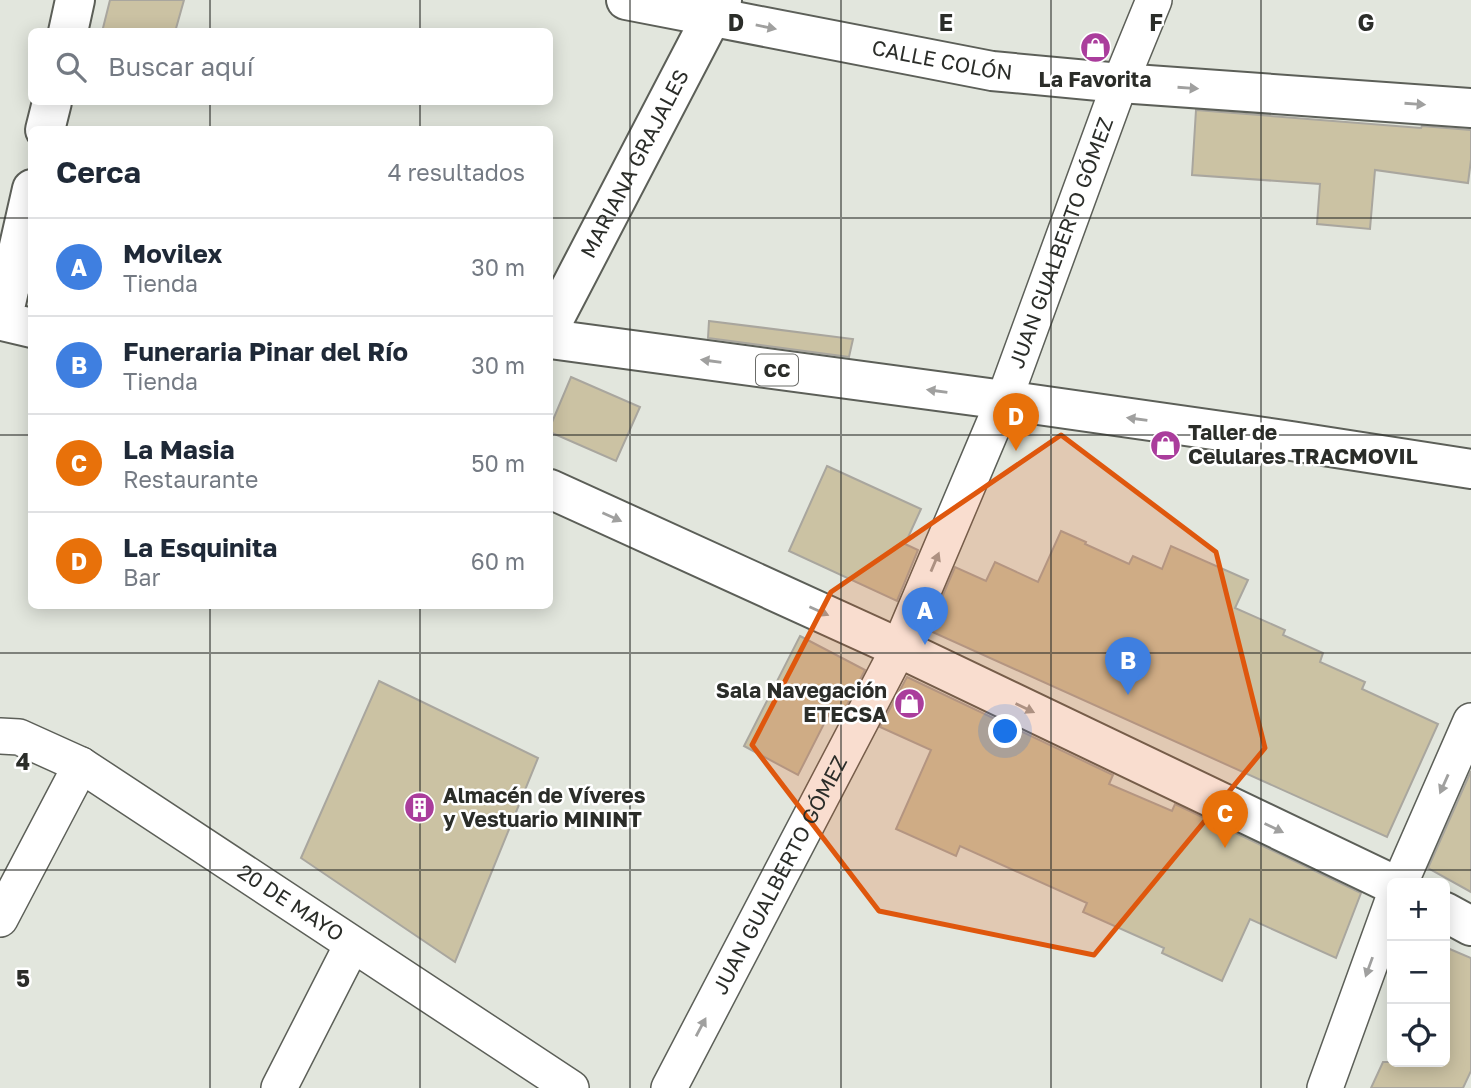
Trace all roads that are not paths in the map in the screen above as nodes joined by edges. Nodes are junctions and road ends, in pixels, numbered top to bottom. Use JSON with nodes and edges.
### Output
{"nodes":[{"id":1,"x":75,"y":0,"type":"edge"},
{"id":2,"x":626,"y":0,"type":"edge"},
{"id":3,"x":1154,"y":0,"type":"edge"},
{"id":4,"x":717,"y":8,"type":"edge"},
{"id":5,"x":69,"y":28,"type":"edge"},
{"id":6,"x":1120,"y":83,"type":"junction"},
{"id":7,"x":51,"y":105,"type":"edge"},
{"id":8,"x":1471,"y":108,"type":"edge"},
{"id":9,"x":46,"y":126,"type":"edge"},
{"id":10,"x":28,"y":209,"type":"edge"},
{"id":11,"x":15,"y":273,"type":"edge"},
{"id":12,"x":553,"y":321,"type":"edge"},
{"id":13,"x":11,"y":323,"type":"edge"},
{"id":14,"x":553,"y":338,"type":"edge"},
{"id":15,"x":1004,"y":400,"type":"junction"},
{"id":16,"x":1471,"y":469,"type":"edge"},
{"id":17,"x":553,"y":490,"type":"edge"},
{"id":18,"x":899,"y":648,"type":"junction"},
{"id":19,"x":1471,"y":721,"type":"edge"},
{"id":20,"x":0,"y":736,"type":"edge"},
{"id":21,"x":81,"y":765,"type":"junction"},
{"id":22,"x":1402,"y":878,"type":"edge"},
{"id":23,"x":1387,"y":882,"type":"edge"},
{"id":24,"x":1450,"y":915,"type":"edge"},
{"id":25,"x":1387,"y":917,"type":"edge"},
{"id":26,"x":0,"y":919,"type":"edge"},
{"id":27,"x":1471,"y":926,"type":"edge"},
{"id":28,"x":352,"y":945,"type":"junction"},
{"id":29,"x":279,"y":1088,"type":"edge"},
{"id":30,"x":571,"y":1088,"type":"edge"},
{"id":31,"x":669,"y":1088,"type":"edge"},
{"id":32,"x":1325,"y":1088,"type":"edge"}],
"edges":[{"from":1,"to":5,"type":"main road"},
{"from":2,"to":4,"type":"main road","name":"CALLE COLÓN"},
{"from":3,"to":6,"type":"street","name":"JUAN GUALBERTO GÓMEZ"},
{"from":4,"to":6,"type":"main road","name":"CALLE COLÓN","one_way":true},
{"from":4,"to":12,"type":"main road","name":"MARIANA GRAJALES"},
{"from":6,"to":8,"type":"main road","name":"CALLE COLÓN","one_way":true},
{"from":6,"to":15,"type":"street","name":"JUAN GUALBERTO GÓMEZ"},
{"from":7,"to":9,"type":"main road"},
{"from":10,"to":11,"type":"main road"},
{"from":11,"to":13,"type":"main road"},
{"from":15,"to":14,"type":"main road","number":"CC","one_way":true},
{"from":16,"to":15,"type":"main road","number":"CC","one_way":true},
{"from":18,"to":15,"type":"street","name":"JUAN GUALBERTO GÓMEZ","one_way":true},
{"from":17,"to":18,"type":"main road","one_way":true},
{"from":18,"to":23,"type":"main road","one_way":true},
{"from":31,"to":18,"type":"street","name":"JUAN GUALBERTO GÓMEZ","one_way":true},
{"from":19,"to":22,"type":"street","one_way":true},
{"from":20,"to":21,"type":"street","name":"20 DE MAYO"},
{"from":21,"to":26,"type":"street"},
{"from":21,"to":28,"type":"street","name":"20 DE MAYO"},
{"from":24,"to":27,"type":"main road"},
{"from":25,"to":32,"type":"street","one_way":true},
{"from":28,"to":29,"type":"street"},
{"from":28,"to":30,"type":"street","name":"20 DE MAYO"}]}
